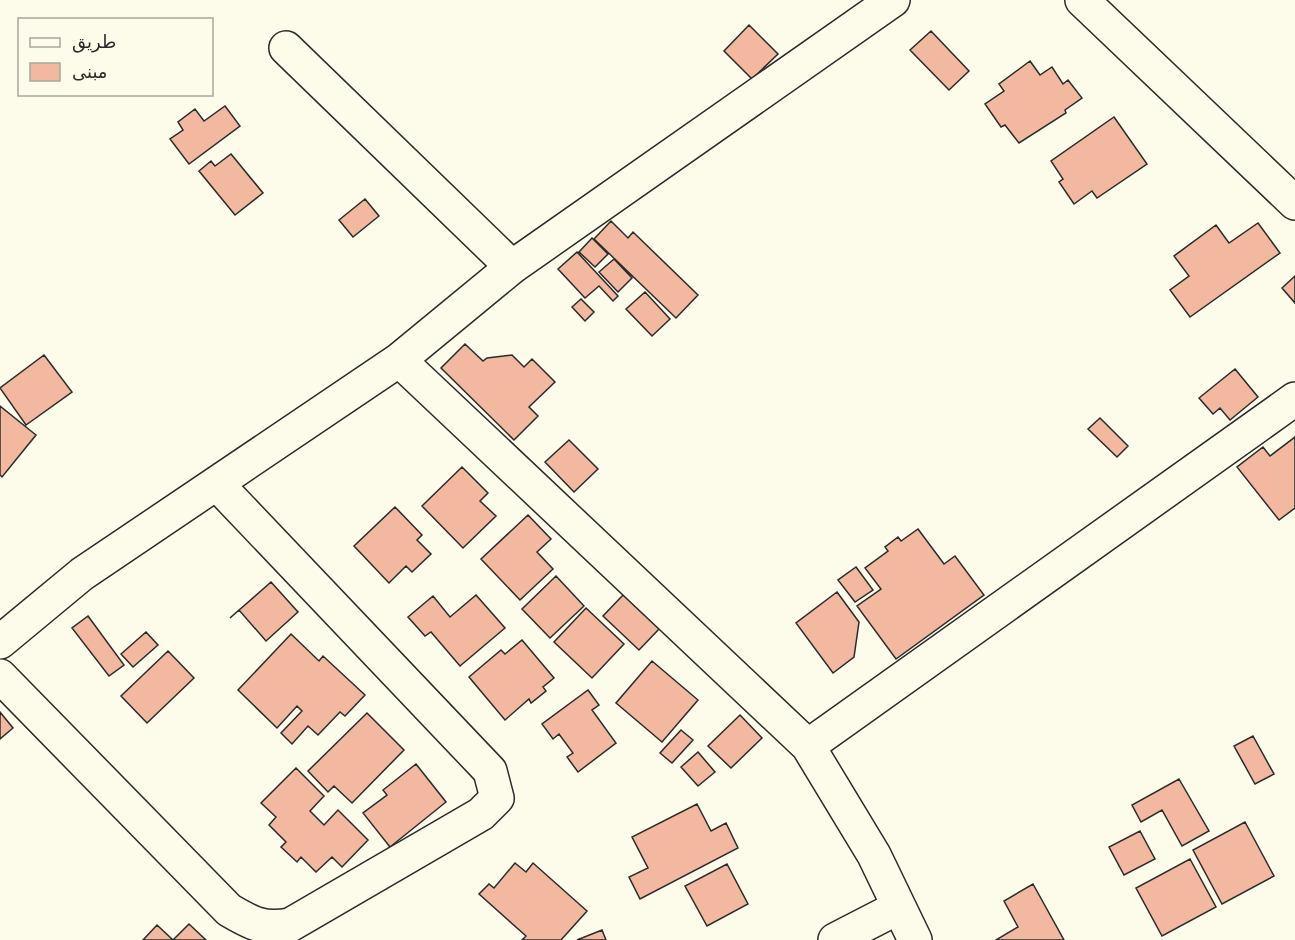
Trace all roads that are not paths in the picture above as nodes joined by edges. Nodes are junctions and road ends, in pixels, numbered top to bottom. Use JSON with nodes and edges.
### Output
{"nodes":[{"id":1,"x":893,"y":0,"type":"edge"},
{"id":2,"x":1082,"y":0,"type":"edge"},
{"id":3,"x":286,"y":48,"type":"dead end"},
{"id":4,"x":1295,"y":203,"type":"edge"},
{"id":5,"x":512,"y":267,"type":"junction"},
{"id":6,"x":399,"y":360,"type":"junction"},
{"id":7,"x":1295,"y":399,"type":"edge"},
{"id":8,"x":217,"y":484,"type":"junction"},
{"id":9,"x":0,"y":642,"type":"edge"},
{"id":10,"x":0,"y":676,"type":"edge"},
{"id":11,"x":808,"y":746,"type":"junction"},
{"id":12,"x":899,"y":907,"type":"junction"},
{"id":13,"x":835,"y":940,"type":"edge"},
{"id":14,"x":915,"y":940,"type":"edge"}],
"edges":[{"from":1,"to":5,"type":"street"},
{"from":2,"to":4,"type":"street"},
{"from":3,"to":5,"type":"street"},
{"from":5,"to":6,"type":"street"},
{"from":6,"to":8,"type":"street"},
{"from":6,"to":11,"type":"street"},
{"from":7,"to":11,"type":"street"},
{"from":8,"to":9,"type":"street"},
{"from":8,"to":10,"type":"street"},
{"from":11,"to":12,"type":"street"},
{"from":12,"to":13,"type":"street"},
{"from":12,"to":14,"type":"street"}]}
